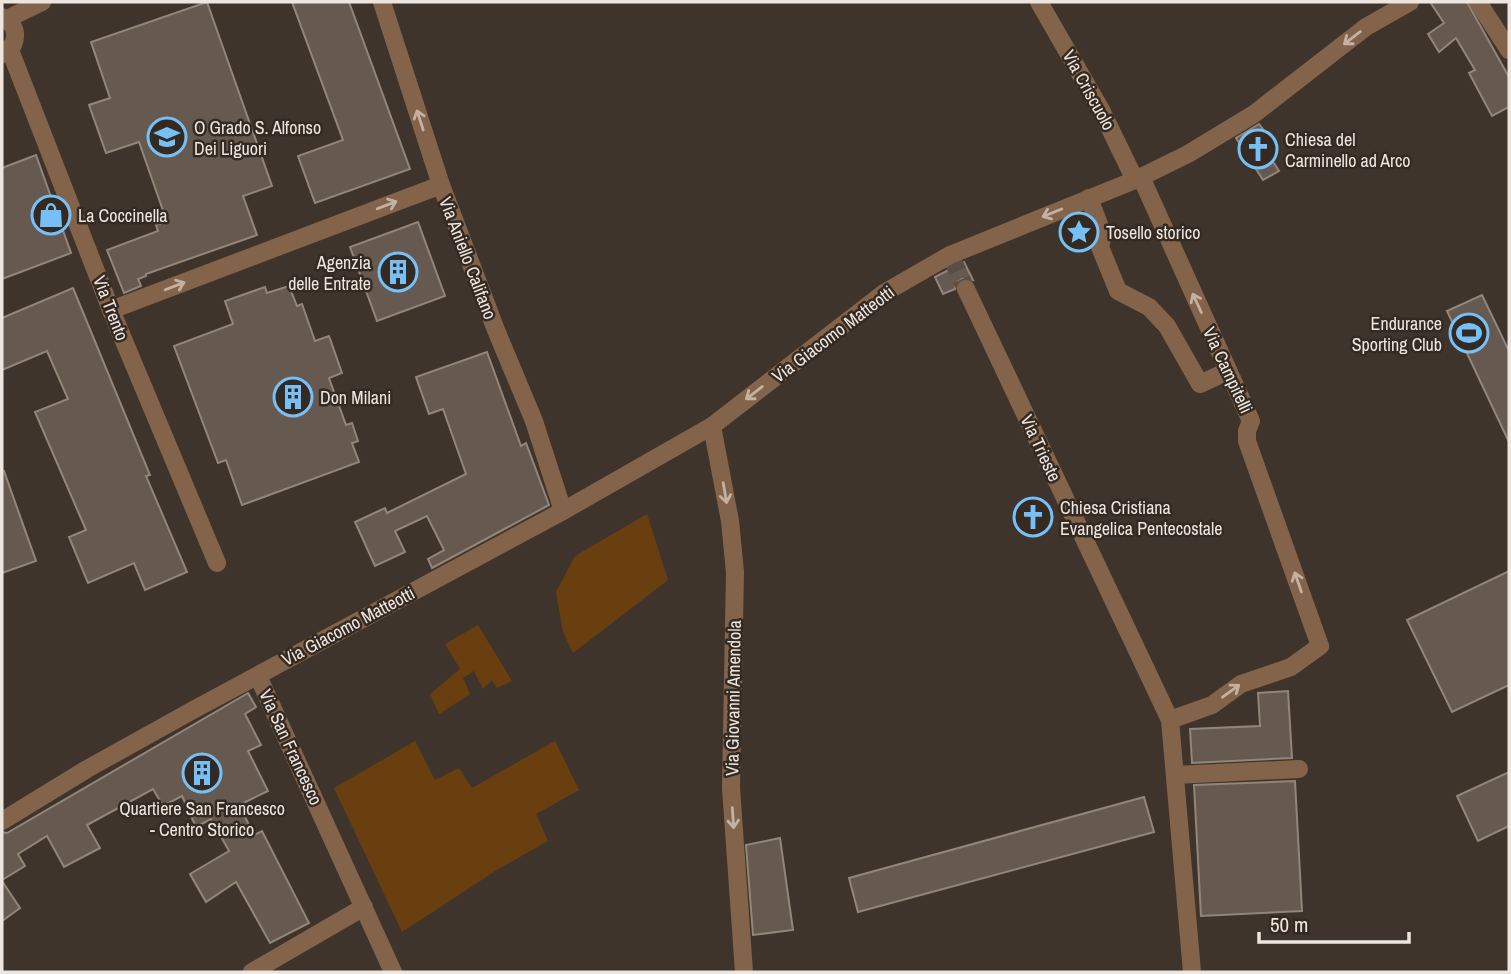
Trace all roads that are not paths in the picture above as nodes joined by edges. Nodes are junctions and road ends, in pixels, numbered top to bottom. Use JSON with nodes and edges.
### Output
{"nodes":[{"id":1,"x":42,"y":2,"type":"edge"},
{"id":2,"x":382,"y":2,"type":"edge"},
{"id":3,"x":1039,"y":2,"type":"edge"},
{"id":4,"x":1410,"y":2,"type":"edge"},
{"id":5,"x":1478,"y":2,"type":"edge"},
{"id":6,"x":4,"y":18,"type":"edge"},
{"id":7,"x":1509,"y":50,"type":"edge"},
{"id":8,"x":6,"y":52,"type":"edge"},
{"id":9,"x":1138,"y":178,"type":"junction"},
{"id":10,"x":441,"y":185,"type":"junction"},
{"id":11,"x":1089,"y":198,"type":"junction"},
{"id":12,"x":965,"y":289,"type":"tunnel mouth"},
{"id":13,"x":111,"y":310,"type":"junction"},
{"id":14,"x":1228,"y":372,"type":"junction"},
{"id":15,"x":712,"y":426,"type":"junction"},
{"id":16,"x":563,"y":511,"type":"junction"},
{"id":17,"x":217,"y":564,"type":"dead end"},
{"id":18,"x":258,"y":676,"type":"junction"},
{"id":19,"x":1170,"y":720,"type":"junction"},
{"id":20,"x":1300,"y":769,"type":"dead end"},
{"id":21,"x":1175,"y":775,"type":"junction"},
{"id":22,"x":2,"y":821,"type":"edge"},
{"id":23,"x":364,"y":907,"type":"junction"},
{"id":24,"x":252,"y":972,"type":"edge"},
{"id":25,"x":393,"y":972,"type":"edge"},
{"id":26,"x":744,"y":972,"type":"edge"},
{"id":27,"x":1192,"y":972,"type":"edge"}],
"edges":[{"from":1,"to":6,"type":"street"},
{"from":10,"to":2,"type":"street","name":"Via Aniello Califano","one_way":true},
{"from":3,"to":9,"type":"street","name":"Via Criscuolo"},
{"from":4,"to":9,"type":"street","name":"Via Giacomo Matteotti","one_way":true},
{"from":5,"to":7,"type":"street"},
{"from":6,"to":8,"type":"street","name":"Via Trento"},
{"from":8,"to":13,"type":"street","name":"Via Trento"},
{"from":9,"to":11,"type":"street","name":"Via Giacomo Matteotti"},
{"from":14,"to":9,"type":"street","name":"Via Campitelli","one_way":true},
{"from":13,"to":10,"type":"street","one_way":true},
{"from":10,"to":16,"type":"street","name":"Via Aniello Califano"},
{"from":11,"to":14,"type":"street"},
{"from":11,"to":15,"type":"street","name":"Via Giacomo Matteotti","one_way":true},
{"from":12,"to":19,"type":"street","name":"Via Trieste"},
{"from":13,"to":17,"type":"street","name":"Via Trento"},
{"from":19,"to":14,"type":"street","name":"Via Campitelli","one_way":true},
{"from":15,"to":16,"type":"street","name":"Via Giacomo Matteotti"},
{"from":15,"to":26,"type":"street","name":"Via Giovanni Amendola","one_way":true},
{"from":16,"to":18,"type":"street","name":"Via Giacomo Matteotti"},
{"from":18,"to":22,"type":"street","name":"Via San Francesco"},
{"from":18,"to":23,"type":"street","name":"Via San Francesco"},
{"from":19,"to":21,"type":"street","name":"Via Trieste"},
{"from":20,"to":21,"type":"street"},
{"from":21,"to":27,"type":"street","name":"Via Trieste"},
{"from":23,"to":24,"type":"street"},
{"from":23,"to":25,"type":"street","name":"Via San Francesco"}]}
